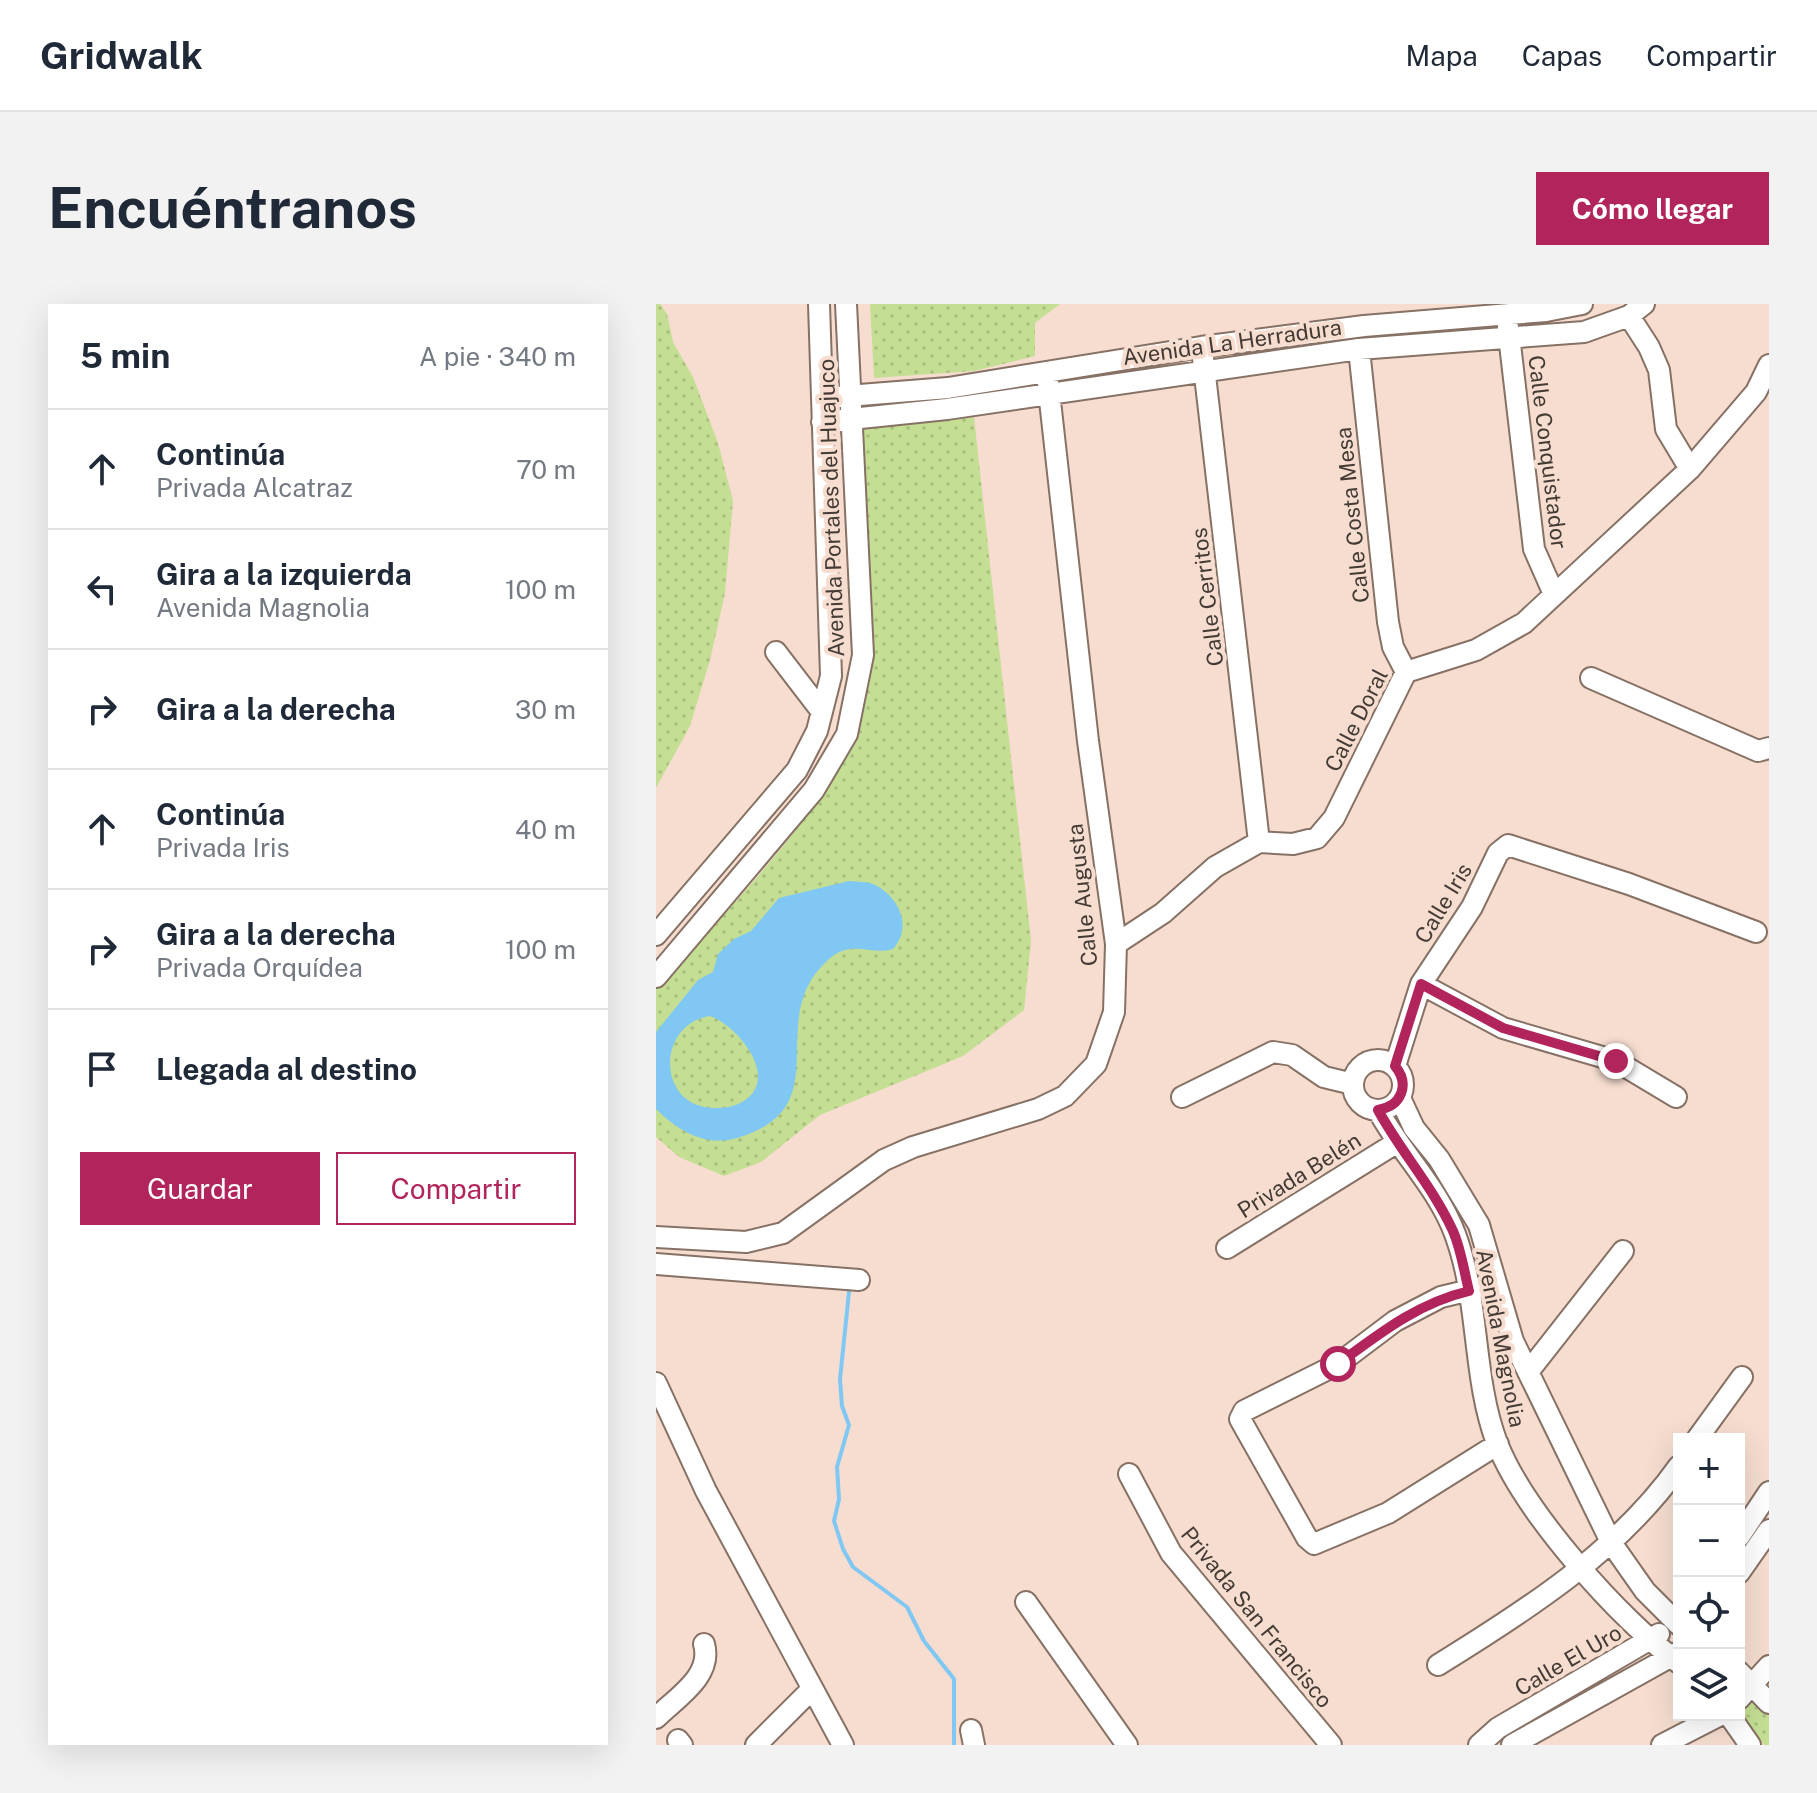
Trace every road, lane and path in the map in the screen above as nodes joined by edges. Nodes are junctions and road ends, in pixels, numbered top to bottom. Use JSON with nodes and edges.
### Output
{"nodes":[{"id":1,"x":819,"y":304,"type":"edge"},
{"id":2,"x":846,"y":304,"type":"edge"},
{"id":3,"x":1582,"y":304,"type":"edge"},
{"id":4,"x":1636,"y":310,"type":"edge"},
{"id":5,"x":1507,"y":315,"type":"junction"},
{"id":6,"x":1510,"y":338,"type":"junction"},
{"id":7,"x":1201,"y":347,"type":"junction"},
{"id":8,"x":1359,"y":349,"type":"junction"},
{"id":9,"x":1769,"y":365,"type":"edge"},
{"id":10,"x":1205,"y":369,"type":"junction"},
{"id":11,"x":1048,"y":383,"type":"junction"},
{"id":12,"x":852,"y":397,"type":"junction"},
{"id":13,"x":822,"y":398,"type":"junction"},
{"id":14,"x":853,"y":420,"type":"junction"},
{"id":15,"x":822,"y":422,"type":"junction"},
{"id":16,"x":1690,"y":469,"type":"junction"},
{"id":17,"x":1553,"y":592,"type":"junction"},
{"id":18,"x":776,"y":652,"type":"dead end"},
{"id":19,"x":1406,"y":672,"type":"junction"},
{"id":20,"x":1591,"y":678,"type":"dead end"},
{"id":21,"x":822,"y":712,"type":"junction"},
{"id":22,"x":1769,"y":748,"type":"edge"},
{"id":23,"x":1259,"y":842,"type":"junction"},
{"id":24,"x":1756,"y":932,"type":"dead end"},
{"id":25,"x":656,"y":935,"type":"edge"},
{"id":26,"x":1116,"y":944,"type":"junction"},
{"id":27,"x":656,"y":977,"type":"edge"},
{"id":28,"x":1421,"y":984,"type":"junction"},
{"id":29,"x":1395,"y":1066,"type":"junction"},
{"id":30,"x":1353,"y":1084,"type":"junction"},
{"id":31,"x":1182,"y":1097,"type":"dead end"},
{"id":32,"x":1676,"y":1097,"type":"dead end"},
{"id":33,"x":1400,"y":1098,"type":"junction"},
{"id":34,"x":1378,"y":1110,"type":"junction"},
{"id":35,"x":1396,"y":1143,"type":"junction"},
{"id":36,"x":656,"y":1237,"type":"edge"},
{"id":37,"x":1227,"y":1248,"type":"dead end"},
{"id":38,"x":1623,"y":1251,"type":"dead end"},
{"id":39,"x":656,"y":1264,"type":"edge"},
{"id":40,"x":859,"y":1280,"type":"dead end"},
{"id":41,"x":1495,"y":1284,"type":"junction"},
{"id":42,"x":1469,"y":1291,"type":"junction"},
{"id":43,"x":1528,"y":1372,"type":"junction"},
{"id":44,"x":1742,"y":1377,"type":"dead end"},
{"id":45,"x":656,"y":1383,"type":"edge"},
{"id":46,"x":1701,"y":1433,"type":"edge"},
{"id":47,"x":1498,"y":1444,"type":"junction"},
{"id":48,"x":1673,"y":1473,"type":"edge"},
{"id":49,"x":1129,"y":1474,"type":"dead end"},
{"id":50,"x":1769,"y":1492,"type":"edge"},
{"id":51,"x":1745,"y":1528,"type":"edge"},
{"id":52,"x":1769,"y":1530,"type":"edge"},
{"id":53,"x":1612,"y":1544,"type":"junction"},
{"id":54,"x":1745,"y":1564,"type":"edge"},
{"id":55,"x":1582,"y":1567,"type":"junction"},
{"id":56,"x":1645,"y":1591,"type":"junction"},
{"id":57,"x":1026,"y":1602,"type":"dead end"},
{"id":58,"x":1622,"y":1611,"type":"junction"},
{"id":59,"x":1673,"y":1616,"type":"edge"},
{"id":60,"x":1673,"y":1623,"type":"edge"},
{"id":61,"x":1651,"y":1640,"type":"junction"},
{"id":62,"x":704,"y":1644,"type":"dead end"},
{"id":63,"x":1673,"y":1655,"type":"edge"},
{"id":64,"x":1673,"y":1660,"type":"edge"},
{"id":65,"x":1438,"y":1665,"type":"dead end"},
{"id":66,"x":1769,"y":1666,"type":"edge"},
{"id":67,"x":1745,"y":1685,"type":"edge"},
{"id":68,"x":1745,"y":1687,"type":"edge"},
{"id":69,"x":812,"y":1689,"type":"junction"},
{"id":70,"x":1769,"y":1703,"type":"edge"},
{"id":71,"x":656,"y":1718,"type":"edge"},
{"id":72,"x":1708,"y":1721,"type":"edge"},
{"id":73,"x":1733,"y":1721,"type":"edge"},
{"id":74,"x":756,"y":1745,"type":"edge"},
{"id":75,"x":843,"y":1745,"type":"edge"},
{"id":76,"x":1127,"y":1745,"type":"edge"},
{"id":77,"x":1331,"y":1745,"type":"edge"},
{"id":78,"x":1479,"y":1745,"type":"edge"},
{"id":79,"x":1512,"y":1745,"type":"edge"},
{"id":80,"x":1662,"y":1745,"type":"edge"},
{"id":81,"x":1750,"y":1745,"type":"edge"}],
"edges":[{"from":1,"to":13,"type":"street","name":"Avenida Portales del Huajuco"},
{"from":2,"to":12,"type":"street","name":"Avenida Portales del Huajuco"},
{"from":3,"to":5,"type":"street","name":"Avenida La Herradura"},
{"from":4,"to":6,"type":"street","name":"Avenida La Herradura"},
{"from":4,"to":16,"type":"street"},
{"from":5,"to":6,"type":"street","name":"Calle Conquistador"},
{"from":5,"to":7,"type":"street","name":"Avenida La Herradura"},
{"from":6,"to":8,"type":"street","name":"Avenida La Herradura"},
{"from":6,"to":17,"type":"street","name":"Calle Conquistador"},
{"from":7,"to":10,"type":"street","name":"Calle Cerritos"},
{"from":7,"to":11,"type":"street","name":"Avenida La Herradura"},
{"from":8,"to":10,"type":"street","name":"Avenida La Herradura"},
{"from":8,"to":19,"type":"street","name":"Calle Costa Mesa"},
{"from":9,"to":16,"type":"street","name":"Calle Doral"},
{"from":10,"to":11,"type":"street","name":"Avenida La Herradura"},
{"from":10,"to":23,"type":"street","name":"Calle Cerritos"},
{"from":11,"to":12,"type":"street","name":"Avenida La Herradura"},
{"from":11,"to":14,"type":"street","name":"Avenida La Herradura"},
{"from":11,"to":26,"type":"street","name":"Calle Augusta"},
{"from":12,"to":13,"type":"street","name":"Avenida La Herradura"},
{"from":12,"to":14,"type":"street","name":"Avenida Portales del Huajuco"},
{"from":13,"to":15,"type":"street","name":"Avenida Portales del Huajuco"},
{"from":14,"to":15,"type":"street","name":"Avenida La Herradura"},
{"from":14,"to":27,"type":"street","name":"Avenida Portales del Huajuco"},
{"from":15,"to":21,"type":"street","name":"Avenida Portales del Huajuco"},
{"from":16,"to":17,"type":"street","name":"Calle Doral"},
{"from":17,"to":19,"type":"street","name":"Calle Doral"},
{"from":18,"to":21,"type":"street"},
{"from":19,"to":23,"type":"street","name":"Calle Doral"},
{"from":20,"to":22,"type":"street"},
{"from":21,"to":25,"type":"street","name":"Avenida Portales del Huajuco"},
{"from":23,"to":26,"type":"street","name":"Calle Doral"},
{"from":24,"to":28,"type":"street","name":"Calle Iris"},
{"from":26,"to":36,"type":"street","name":"Calle Augusta"},
{"from":28,"to":29,"type":"street","name":"Calle Iris"},
{"from":28,"to":32,"type":"street"},
{"from":29,"to":30,"type":"street"},
{"from":29,"to":33,"type":"street"},
{"from":30,"to":31,"type":"street"},
{"from":30,"to":34,"type":"street"},
{"from":33,"to":34,"type":"street"},
{"from":33,"to":41,"type":"street","name":"Avenida Magnolia"},
{"from":34,"to":35,"type":"street","name":"Avenida Magnolia"},
{"from":35,"to":37,"type":"street","name":"Privada Belén"},
{"from":35,"to":42,"type":"street","name":"Avenida Magnolia"},
{"from":38,"to":43,"type":"street"},
{"from":39,"to":40,"type":"street"},
{"from":41,"to":42,"type":"street"},
{"from":41,"to":43,"type":"street","name":"Avenida Magnolia"},
{"from":42,"to":47,"type":"street","name":"Avenida Magnolia"},
{"from":42,"to":47,"type":"street"},
{"from":43,"to":53,"type":"street","name":"Avenida Magnolia"},
{"from":44,"to":46,"type":"street"},
{"from":45,"to":69,"type":"street"},
{"from":47,"to":55,"type":"street","name":"Avenida Magnolia"},
{"from":48,"to":53,"type":"street"},
{"from":49,"to":77,"type":"street","name":"Privada San Francisco"},
{"from":50,"to":51,"type":"street"},
{"from":52,"to":54,"type":"street"},
{"from":53,"to":55,"type":"street"},
{"from":53,"to":56,"type":"street","name":"Avenida Magnolia"},
{"from":55,"to":58,"type":"street","name":"Avenida Magnolia"},
{"from":55,"to":65,"type":"street"},
{"from":56,"to":58,"type":"street"},
{"from":56,"to":59,"type":"street","name":"Avenida Magnolia"},
{"from":57,"to":76,"type":"street"},
{"from":58,"to":61,"type":"street","name":"Avenida Magnolia"},
{"from":60,"to":61,"type":"street","name":"Calle El Uro"},
{"from":61,"to":63,"type":"street","name":"Avenida Magnolia"},
{"from":61,"to":78,"type":"street","name":"Calle El Uro"},
{"from":62,"to":71,"type":"street"},
{"from":64,"to":79,"type":"street","name":"Calle El Uro"},
{"from":66,"to":67,"type":"street"},
{"from":68,"to":70,"type":"street"},
{"from":69,"to":74,"type":"street"},
{"from":69,"to":75,"type":"street"},
{"from":72,"to":80,"type":"street"},
{"from":73,"to":81,"type":"street"}]}
